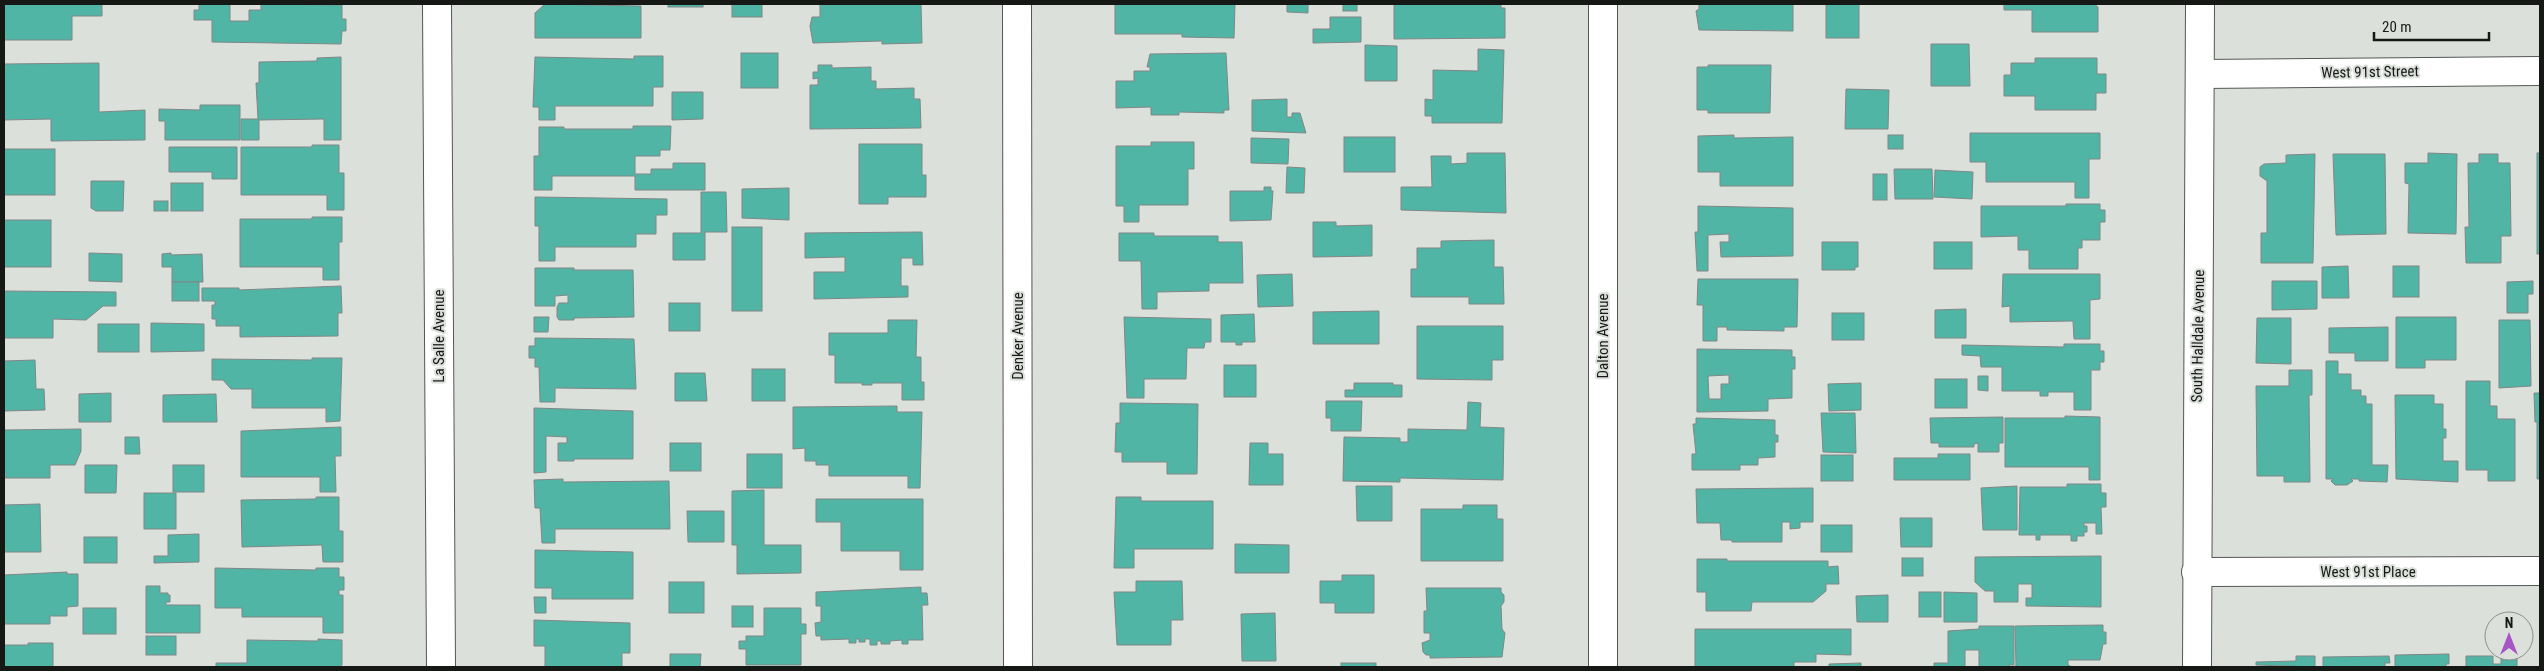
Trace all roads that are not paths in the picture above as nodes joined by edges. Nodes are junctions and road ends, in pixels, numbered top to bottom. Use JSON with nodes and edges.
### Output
{"nodes":[{"id":1,"x":437,"y":4,"type":"edge"},
{"id":2,"x":1017,"y":4,"type":"edge"},
{"id":3,"x":1603,"y":4,"type":"edge"},
{"id":4,"x":2200,"y":4,"type":"edge"},
{"id":5,"x":2540,"y":71,"type":"edge"},
{"id":6,"x":2200,"y":74,"type":"junction"},
{"id":7,"x":2540,"y":571,"type":"edge"},
{"id":8,"x":2196,"y":572,"type":"junction"},
{"id":9,"x":441,"y":667,"type":"edge"},
{"id":10,"x":1018,"y":667,"type":"edge"},
{"id":11,"x":1603,"y":667,"type":"edge"},
{"id":12,"x":2197,"y":667,"type":"edge"}],
"edges":[{"from":1,"to":9,"type":"street","name":"La Salle Avenue"},
{"from":2,"to":10,"type":"street","name":"Denker Avenue"},
{"from":3,"to":11,"type":"street","name":"Dalton Avenue"},
{"from":4,"to":6,"type":"street","name":"South Halldale Avenue"},
{"from":5,"to":6,"type":"street","name":"West 91st Street"},
{"from":6,"to":8,"type":"street","name":"South Halldale Avenue"},
{"from":7,"to":8,"type":"street","name":"West 91st Place"},
{"from":8,"to":12,"type":"street","name":"South Halldale Avenue"}]}
